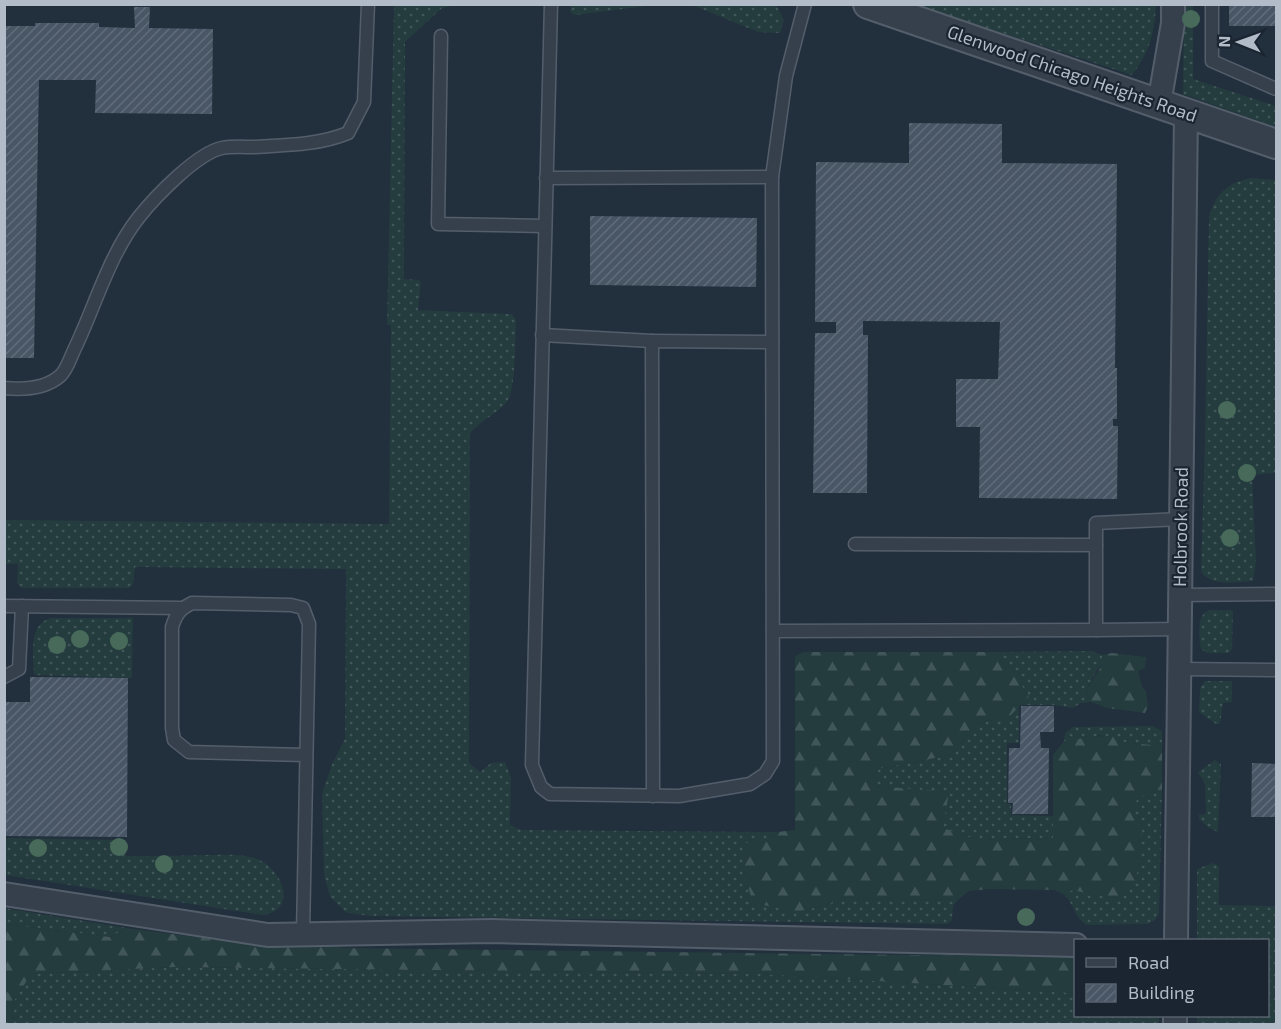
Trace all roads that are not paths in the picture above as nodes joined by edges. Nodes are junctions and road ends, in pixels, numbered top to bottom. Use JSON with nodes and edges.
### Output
{"nodes":[{"id":1,"x":368,"y":4,"type":"edge"},
{"id":2,"x":805,"y":4,"type":"edge"},
{"id":3,"x":1173,"y":4,"type":"edge"},
{"id":4,"x":1212,"y":4,"type":"edge"},
{"id":5,"x":873,"y":5,"type":"edge"},
{"id":6,"x":550,"y":8,"type":"edge"},
{"id":7,"x":441,"y":36,"type":"dead end"},
{"id":8,"x":1276,"y":89,"type":"edge"},
{"id":9,"x":1159,"y":104,"type":"junction"},
{"id":10,"x":1186,"y":113,"type":"junction"},
{"id":11,"x":1276,"y":144,"type":"edge"},
{"id":12,"x":772,"y":177,"type":"junction"},
{"id":13,"x":546,"y":178,"type":"junction"},
{"id":14,"x":544,"y":225,"type":"junction"},
{"id":15,"x":542,"y":335,"type":"junction"},
{"id":16,"x":652,"y":341,"type":"junction"},
{"id":17,"x":772,"y":342,"type":"junction"},
{"id":18,"x":4,"y":388,"type":"edge"},
{"id":19,"x":1181,"y":519,"type":"junction"},
{"id":20,"x":855,"y":544,"type":"dead end"},
{"id":21,"x":1096,"y":545,"type":"junction"},
{"id":22,"x":1276,"y":594,"type":"edge"},
{"id":23,"x":1180,"y":595,"type":"junction"},
{"id":24,"x":4,"y":606,"type":"edge"},
{"id":25,"x":22,"y":606,"type":"junction"},
{"id":26,"x":183,"y":608,"type":"junction"},
{"id":27,"x":1180,"y":629,"type":"junction"},
{"id":28,"x":1096,"y":630,"type":"junction"},
{"id":29,"x":773,"y":631,"type":"junction"},
{"id":30,"x":1180,"y":669,"type":"junction"},
{"id":31,"x":1276,"y":670,"type":"edge"},
{"id":32,"x":4,"y":676,"type":"edge"},
{"id":33,"x":306,"y":755,"type":"junction"},
{"id":34,"x":653,"y":796,"type":"junction"},
{"id":35,"x":4,"y":894,"type":"edge"},
{"id":36,"x":303,"y":934,"type":"junction"},
{"id":37,"x":1176,"y":939,"type":"edge"},
{"id":38,"x":1074,"y":945,"type":"edge"}],
"edges":[{"from":1,"to":18,"type":"lane"},
{"from":2,"to":12,"type":"lane"},
{"from":3,"to":9,"type":"street"},
{"from":4,"to":8,"type":"lane"},
{"from":5,"to":9,"type":"street","name":"Glenwood Chicago Heights Road"},
{"from":6,"to":13,"type":"lane"},
{"from":7,"to":14,"type":"lane"},
{"from":9,"to":10,"type":"street","name":"Glenwood Chicago Heights Road"},
{"from":10,"to":11,"type":"street","name":"Glenwood Chicago Heights Road"},
{"from":10,"to":19,"type":"street","name":"Holbrook Road"},
{"from":12,"to":13,"type":"lane"},
{"from":12,"to":17,"type":"lane"},
{"from":13,"to":14,"type":"lane"},
{"from":14,"to":15,"type":"lane"},
{"from":15,"to":16,"type":"lane"},
{"from":15,"to":34,"type":"lane"},
{"from":16,"to":17,"type":"lane"},
{"from":16,"to":34,"type":"lane"},
{"from":17,"to":29,"type":"lane"},
{"from":19,"to":21,"type":"lane"},
{"from":19,"to":23,"type":"street","name":"Holbrook Road"},
{"from":20,"to":21,"type":"lane"},
{"from":21,"to":28,"type":"lane"},
{"from":22,"to":23,"type":"lane"},
{"from":23,"to":27,"type":"street","name":"Holbrook Road"},
{"from":24,"to":25,"type":"lane"},
{"from":25,"to":26,"type":"lane"},
{"from":25,"to":32,"type":"lane"},
{"from":26,"to":33,"type":"lane"},
{"from":26,"to":33,"type":"lane"},
{"from":27,"to":28,"type":"lane"},
{"from":27,"to":30,"type":"street","name":"Holbrook Road"},
{"from":28,"to":29,"type":"lane"},
{"from":29,"to":34,"type":"lane"},
{"from":30,"to":31,"type":"lane"},
{"from":30,"to":37,"type":"street","name":"Holbrook Road"},
{"from":33,"to":36,"type":"lane"},
{"from":35,"to":36,"type":"street"},
{"from":36,"to":38,"type":"street"}]}
